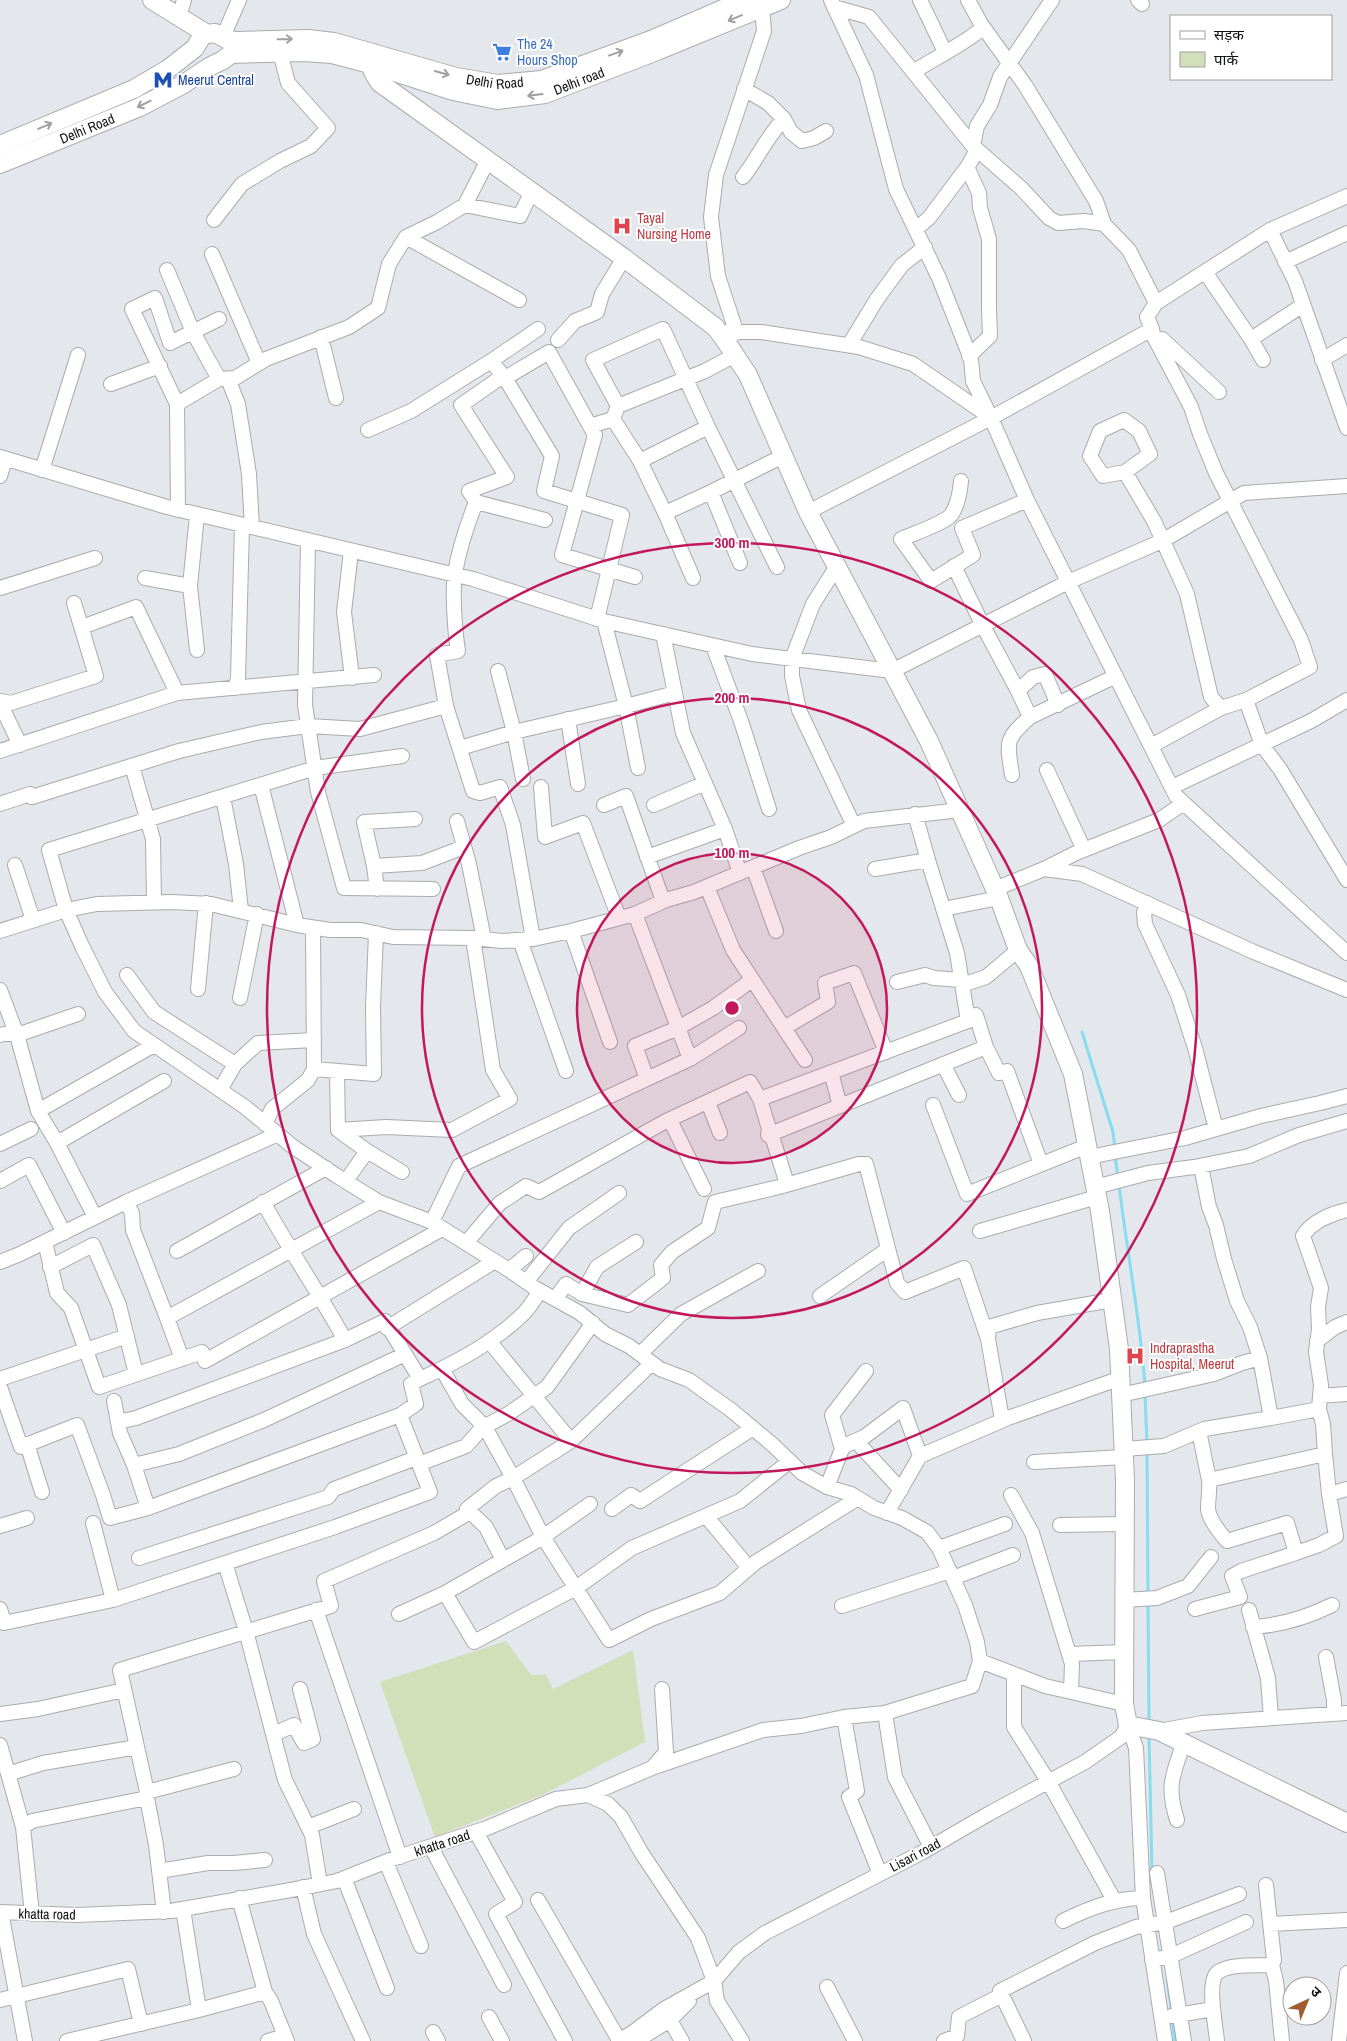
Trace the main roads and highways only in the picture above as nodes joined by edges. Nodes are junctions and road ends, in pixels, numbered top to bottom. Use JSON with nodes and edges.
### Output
{"nodes":[{"id":1,"x":152,"y":0,"type":"edge"},
{"id":2,"x":744,"y":0,"type":"edge"},
{"id":3,"x":781,"y":0,"type":"edge"},
{"id":4,"x":761,"y":3,"type":"edge"},
{"id":5,"x":181,"y":8,"type":"edge"},
{"id":6,"x":222,"y":38,"type":"junction"},
{"id":7,"x":195,"y":48,"type":"junction"},
{"id":8,"x":371,"y":59,"type":"junction"},
{"id":9,"x":209,"y":67,"type":"junction"},
{"id":10,"x":396,"y":67,"type":"junction"},
{"id":11,"x":396,"y":95,"type":"junction"},
{"id":12,"x":0,"y":145,"type":"edge"},
{"id":13,"x":0,"y":164,"type":"edge"},
{"id":14,"x":1347,"y":1823,"type":"edge"}],
"edges":[{"from":1,"to":5,"type":"main road"},
{"from":1,"to":7,"type":"main road"},
{"from":10,"to":2,"type":"main road","name":"Delhi Road","one_way":true},
{"from":3,"to":4,"type":"main road","name":"Delhi road"},
{"from":4,"to":10,"type":"main road","name":"Delhi road","one_way":true},
{"from":5,"to":6,"type":"main road"},
{"from":6,"to":7,"type":"main road","name":"Delhi Road"},
{"from":6,"to":8,"type":"main road","name":"Delhi Road","one_way":true},
{"from":7,"to":9,"type":"main road"},
{"from":12,"to":7,"type":"main road","name":"Delhi Road","one_way":true},
{"from":8,"to":9,"type":"main road","name":"Delhi Road"},
{"from":8,"to":10,"type":"main road","name":"Delhi Road"},
{"from":8,"to":11,"type":"main road"},
{"from":9,"to":13,"type":"main road","name":"Delhi Road","one_way":true},
{"from":10,"to":11,"type":"main road"},
{"from":11,"to":14,"type":"main road"}]}
